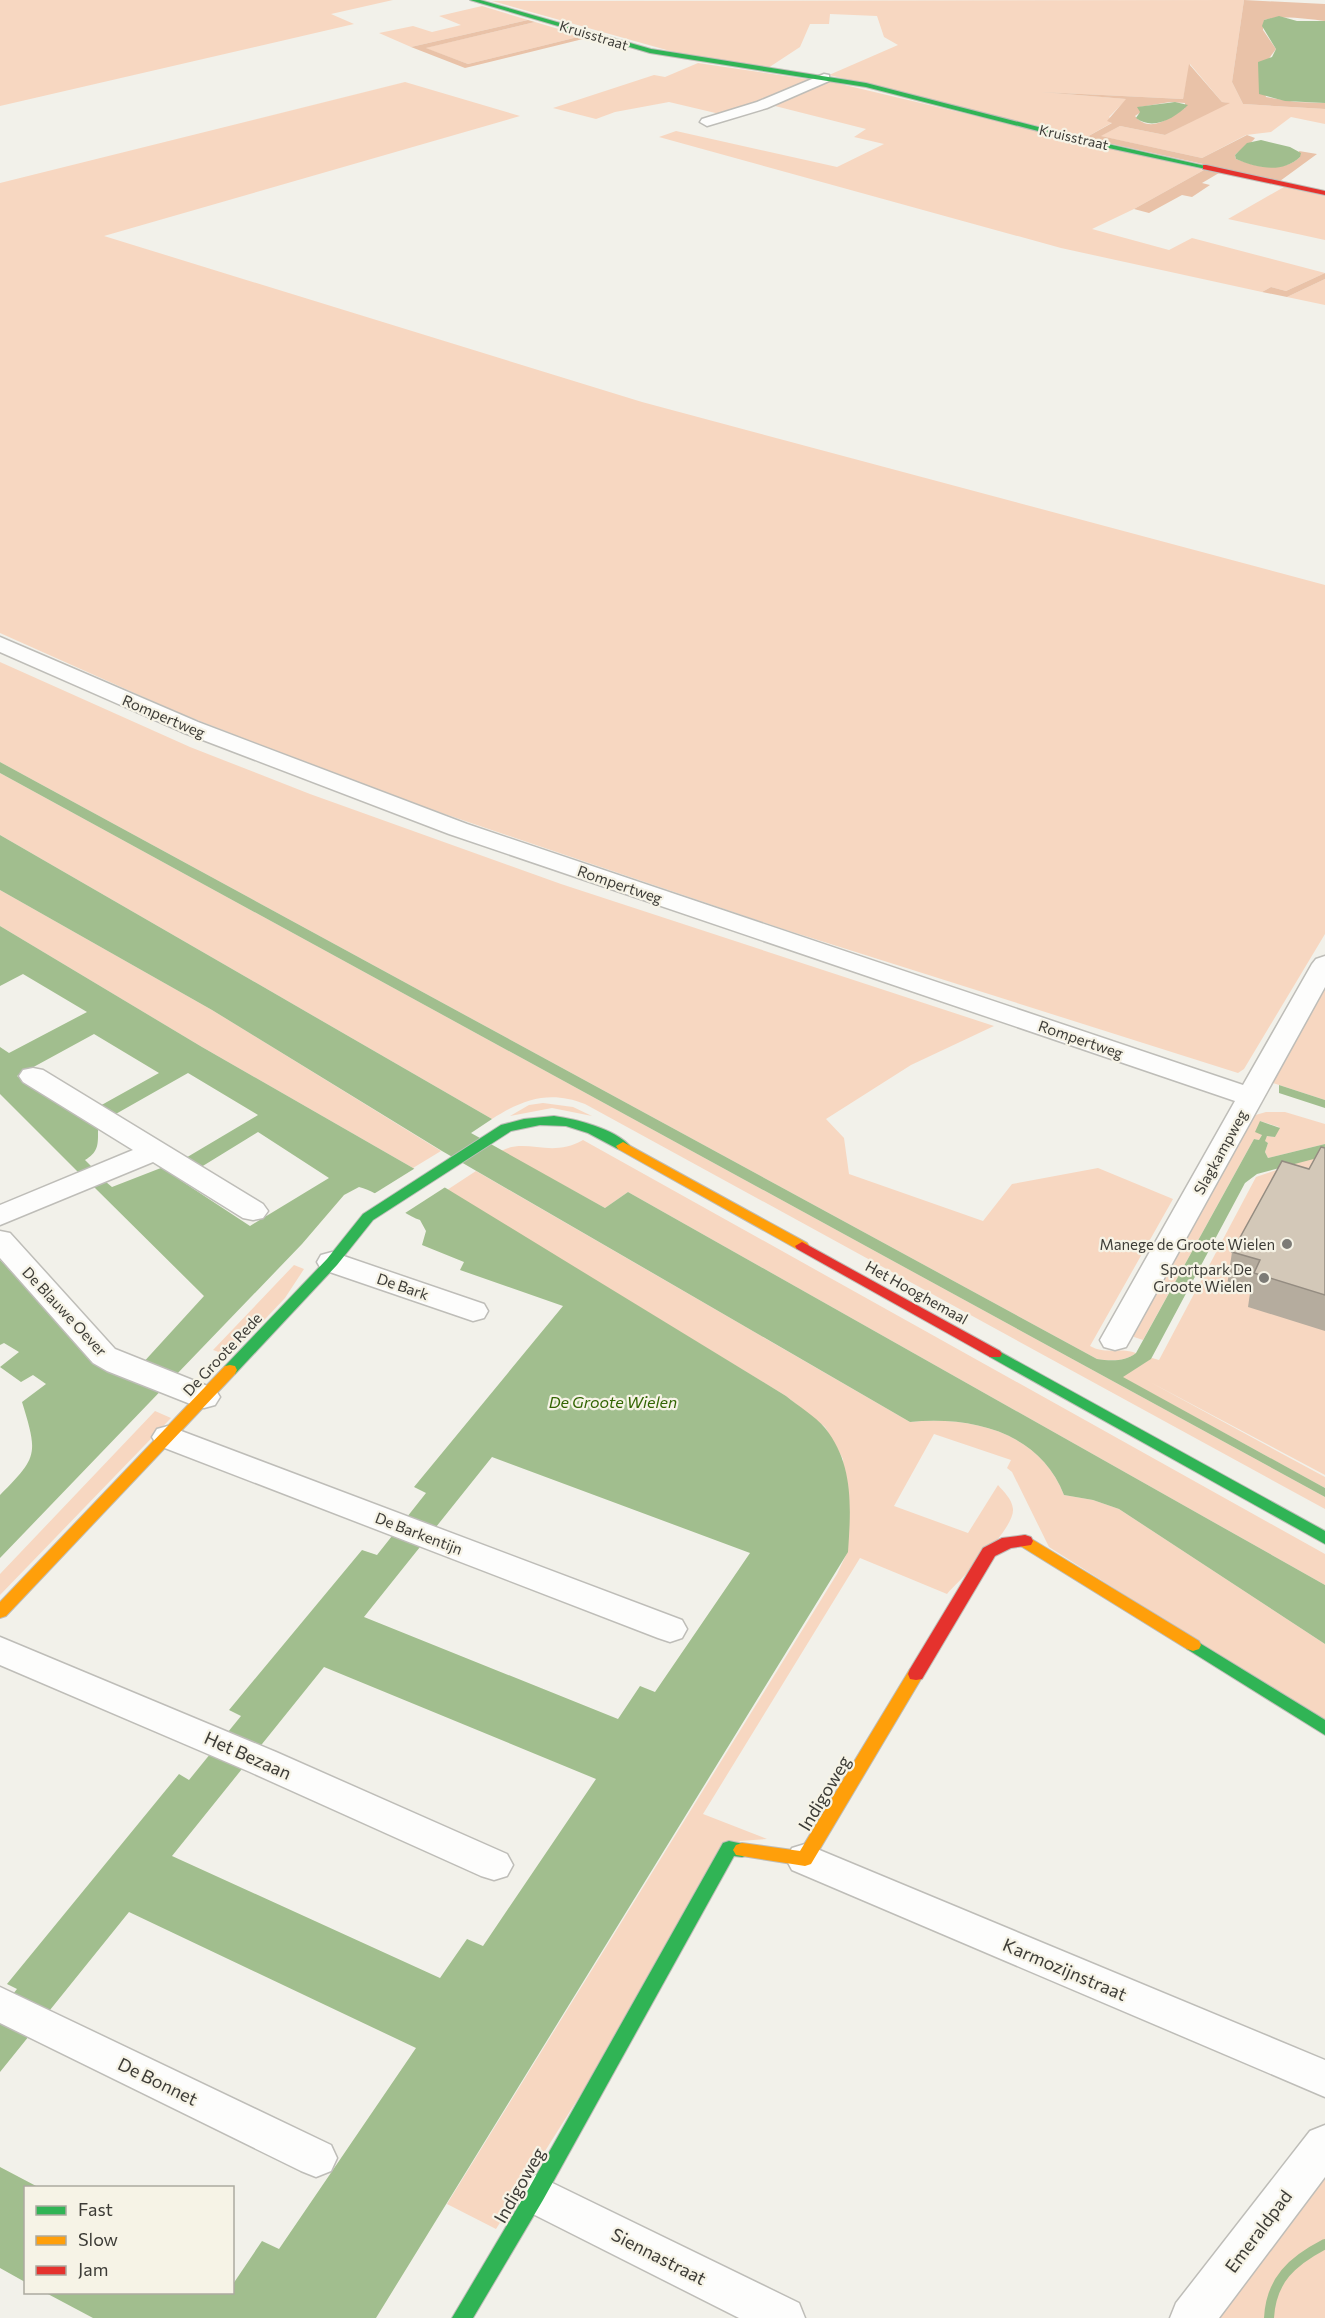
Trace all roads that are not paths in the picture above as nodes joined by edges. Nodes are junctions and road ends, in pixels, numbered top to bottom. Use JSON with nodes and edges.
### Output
{"nodes":[{"id":1,"x":473,"y":0,"type":"edge"},
{"id":2,"x":824,"y":78,"type":"junction"},
{"id":3,"x":707,"y":122,"type":"dead end"},
{"id":4,"x":1325,"y":193,"type":"edge"},
{"id":5,"x":0,"y":644,"type":"edge"},
{"id":6,"x":1325,"y":964,"type":"edge"},
{"id":7,"x":33,"y":1076,"type":"dead end"},
{"id":8,"x":1251,"y":1097,"type":"junction"},
{"id":9,"x":486,"y":1141,"type":"joint"},
{"id":10,"x":162,"y":1155,"type":"junction"},
{"id":11,"x":253,"y":1211,"type":"dead end"},
{"id":12,"x":0,"y":1216,"type":"edge"},
{"id":13,"x":0,"y":1240,"type":"edge"},
{"id":14,"x":332,"y":1262,"type":"junction"},
{"id":15,"x":473,"y":1311,"type":"dead end"},
{"id":16,"x":1115,"y":1340,"type":"dead end"},
{"id":17,"x":204,"y":1397,"type":"junction"},
{"id":18,"x":168,"y":1437,"type":"junction"},
{"id":19,"x":1325,"y":1538,"type":"edge"},
{"id":20,"x":0,"y":1612,"type":"edge"},
{"id":21,"x":670,"y":1629,"type":"dead end"},
{"id":22,"x":0,"y":1650,"type":"edge"},
{"id":23,"x":1325,"y":1728,"type":"edge"},
{"id":24,"x":806,"y":1859,"type":"junction"},
{"id":25,"x":494,"y":1865,"type":"dead end"},
{"id":26,"x":0,"y":2004,"type":"edge"},
{"id":27,"x":1325,"y":2079,"type":"edge"},
{"id":28,"x":1325,"y":2144,"type":"edge"},
{"id":29,"x":316,"y":2158,"type":"dead end"},
{"id":30,"x":536,"y":2194,"type":"junction"},
{"id":31,"x":462,"y":2318,"type":"edge"},
{"id":32,"x":783,"y":2318,"type":"edge"},
{"id":33,"x":1192,"y":2318,"type":"edge"}],
"edges":[{"from":1,"to":2,"type":"street","name":"Kruisstraat"},
{"from":2,"to":3,"type":"street"},
{"from":2,"to":4,"type":"street","name":"Kruisstraat"},
{"from":5,"to":8,"type":"street","name":"Rompertweg"},
{"from":6,"to":8,"type":"street","name":"Slagkampweg"},
{"from":7,"to":10,"type":"street"},
{"from":8,"to":16,"type":"street","name":"Slagkampweg"},
{"from":9,"to":14,"type":"street","name":"De Groote Rede"},
{"from":9,"to":19,"type":"street","name":"Het Hooghemaal"},
{"from":10,"to":11,"type":"street"},
{"from":10,"to":12,"type":"street"},
{"from":13,"to":17,"type":"street","name":"De Blauwe Oever"},
{"from":14,"to":15,"type":"street","name":"De Bark"},
{"from":14,"to":17,"type":"street","name":"De Groote Rede"},
{"from":17,"to":18,"type":"street","name":"De Groote Rede"},
{"from":18,"to":20,"type":"street","name":"De Groote Rede"},
{"from":18,"to":21,"type":"street","name":"De Barkentijn"},
{"from":22,"to":25,"type":"street","name":"Het Bezaan"},
{"from":23,"to":24,"type":"street","name":"Indigoweg"},
{"from":24,"to":27,"type":"street","name":"Karmozijnstraat"},
{"from":24,"to":30,"type":"street","name":"Indigoweg"},
{"from":26,"to":29,"type":"street","name":"De Bonnet"},
{"from":28,"to":33,"type":"street","name":"Emeraldpad"},
{"from":30,"to":31,"type":"street","name":"Indigoweg"},
{"from":30,"to":32,"type":"street","name":"Siennastraat"}]}
